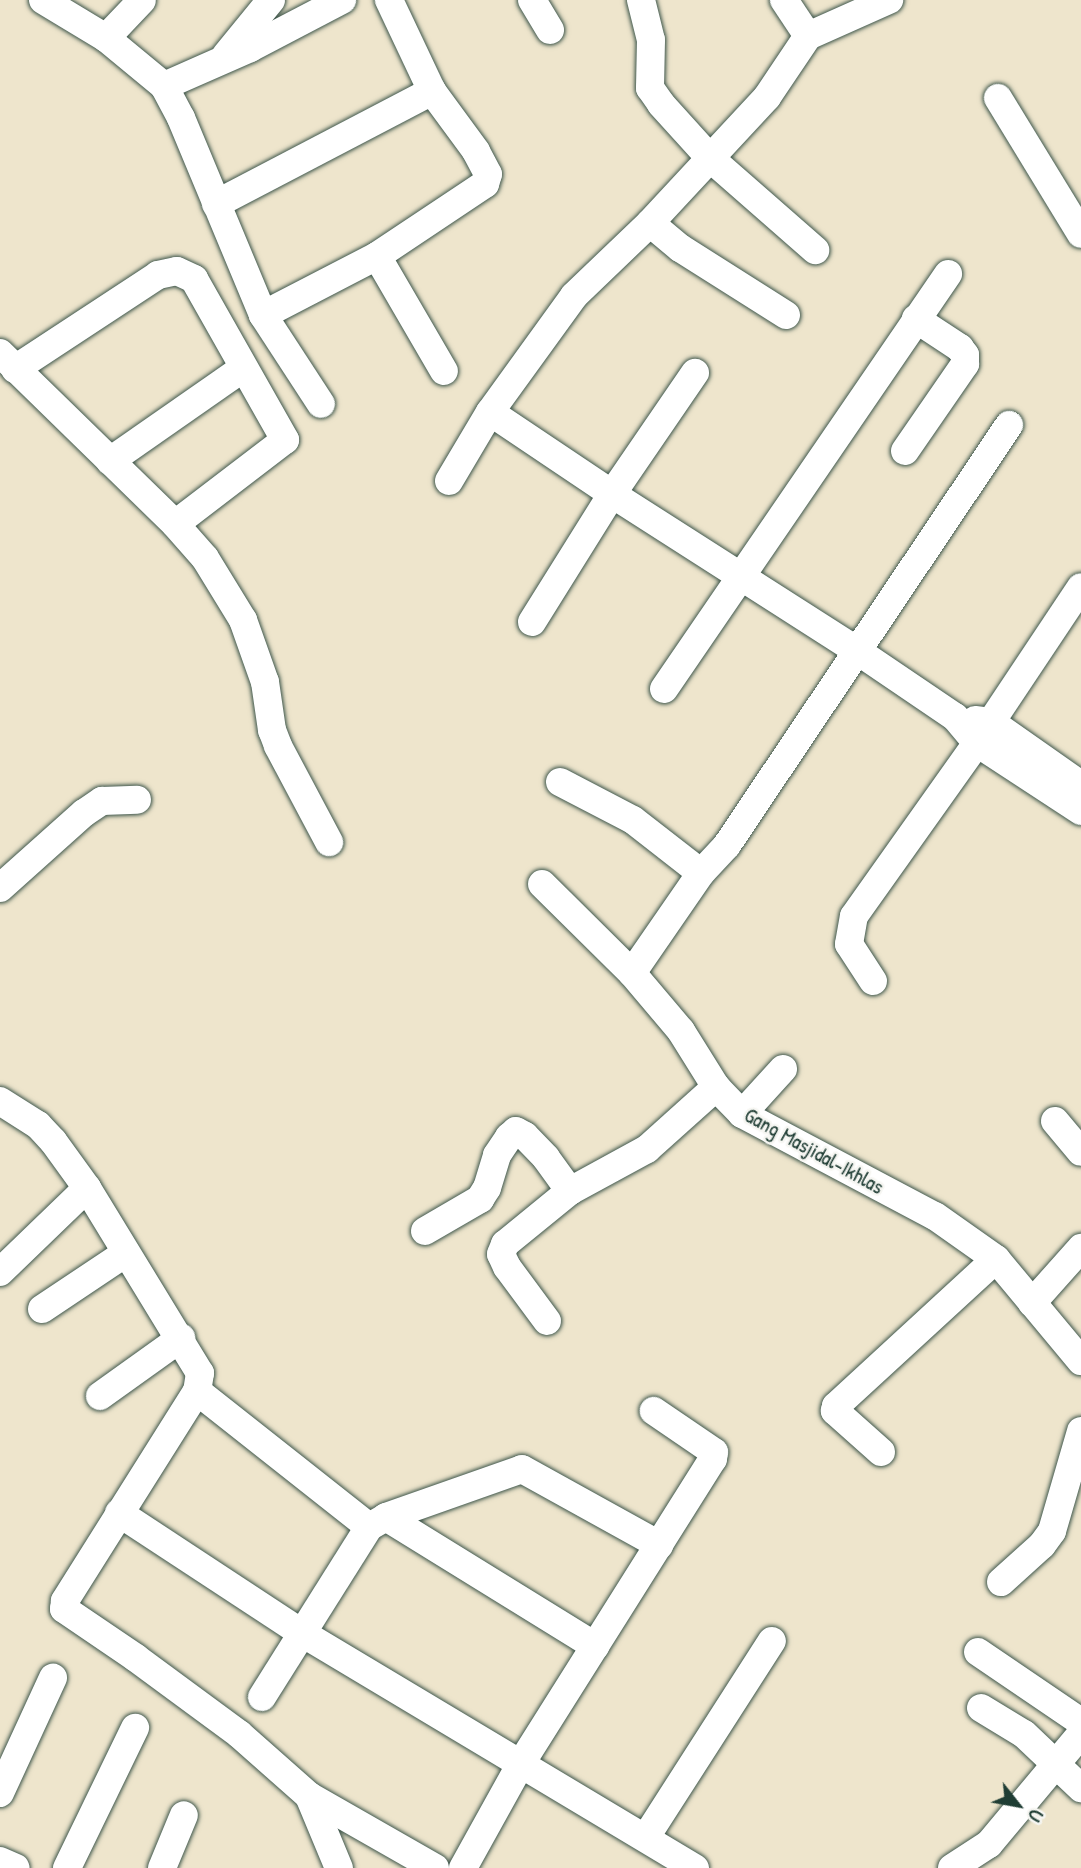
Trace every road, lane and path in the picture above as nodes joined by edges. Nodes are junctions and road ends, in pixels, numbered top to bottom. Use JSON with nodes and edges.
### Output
{"nodes":[{"id":1,"x":43,"y":0,"type":"edge"},
{"id":2,"x":142,"y":0,"type":"edge"},
{"id":3,"x":271,"y":0,"type":"edge"},
{"id":4,"x":342,"y":0,"type":"edge"},
{"id":5,"x":389,"y":0,"type":"edge"},
{"id":6,"x":532,"y":0,"type":"edge"},
{"id":7,"x":641,"y":0,"type":"edge"},
{"id":8,"x":783,"y":0,"type":"edge"},
{"id":9,"x":873,"y":3,"type":"edge"},
{"id":10,"x":550,"y":30,"type":"dead end"},
{"id":11,"x":808,"y":36,"type":"junction"},
{"id":12,"x":106,"y":38,"type":"junction"},
{"id":13,"x":220,"y":62,"type":"junction"},
{"id":14,"x":164,"y":86,"type":"junction"},
{"id":15,"x":432,"y":91,"type":"junction"},
{"id":16,"x":998,"y":98,"type":"dead end"},
{"id":17,"x":710,"y":158,"type":"junction"},
{"id":18,"x":216,"y":204,"type":"junction"},
{"id":19,"x":650,"y":223,"type":"junction"},
{"id":20,"x":1081,"y":234,"type":"edge"},
{"id":21,"x":815,"y":250,"type":"dead end"},
{"id":22,"x":377,"y":256,"type":"junction"},
{"id":23,"x":948,"y":274,"type":"dead end"},
{"id":24,"x":263,"y":315,"type":"junction"},
{"id":25,"x":786,"y":315,"type":"dead end"},
{"id":26,"x":916,"y":319,"type":"junction"},
{"id":27,"x":7,"y":361,"type":"edge"},
{"id":28,"x":242,"y":369,"type":"junction"},
{"id":29,"x":444,"y":371,"type":"dead end"},
{"id":30,"x":695,"y":373,"type":"dead end"},
{"id":31,"x":321,"y":404,"type":"dead end"},
{"id":32,"x":490,"y":412,"type":"junction"},
{"id":33,"x":1009,"y":425,"type":"dead end"},
{"id":34,"x":905,"y":452,"type":"dead end"},
{"id":35,"x":110,"y":461,"type":"junction"},
{"id":36,"x":449,"y":481,"type":"dead end"},
{"id":37,"x":612,"y":494,"type":"junction"},
{"id":38,"x":175,"y":524,"type":"junction"},
{"id":39,"x":740,"y":576,"type":"junction"},
{"id":40,"x":1081,"y":587,"type":"edge"},
{"id":41,"x":532,"y":622,"type":"dead end"},
{"id":42,"x":859,"y":652,"type":"junction"},
{"id":43,"x":664,"y":689,"type":"dead end"},
{"id":44,"x":984,"y":732,"type":"junction"},
{"id":45,"x":560,"y":782,"type":"dead end"},
{"id":46,"x":1081,"y":785,"type":"edge"},
{"id":47,"x":137,"y":800,"type":"dead end"},
{"id":48,"x":1081,"y":811,"type":"edge"},
{"id":49,"x":329,"y":842,"type":"dead end"},
{"id":50,"x":701,"y":873,"type":"junction"},
{"id":51,"x":542,"y":884,"type":"dead end"},
{"id":52,"x":0,"y":888,"type":"edge"},
{"id":53,"x":632,"y":973,"type":"junction"},
{"id":54,"x":873,"y":981,"type":"dead end"},
{"id":55,"x":783,"y":1069,"type":"dead end"},
{"id":56,"x":716,"y":1087,"type":"junction"},
{"id":57,"x":0,"y":1101,"type":"edge"},
{"id":58,"x":741,"y":1114,"type":"junction"},
{"id":59,"x":1055,"y":1121,"type":"dead end"},
{"id":60,"x":1081,"y":1152,"type":"edge"},
{"id":61,"x":88,"y":1188,"type":"junction"},
{"id":62,"x":570,"y":1191,"type":"junction"},
{"id":63,"x":425,"y":1231,"type":"dead end"},
{"id":64,"x":1081,"y":1248,"type":"edge"},
{"id":65,"x":126,"y":1253,"type":"junction"},
{"id":66,"x":996,"y":1259,"type":"junction"},
{"id":67,"x":0,"y":1272,"type":"edge"},
{"id":68,"x":1032,"y":1303,"type":"junction"},
{"id":69,"x":42,"y":1309,"type":"dead end"},
{"id":70,"x":547,"y":1321,"type":"dead end"},
{"id":71,"x":181,"y":1338,"type":"junction"},
{"id":72,"x":1081,"y":1361,"type":"edge"},
{"id":73,"x":197,"y":1391,"type":"junction"},
{"id":74,"x":100,"y":1396,"type":"dead end"},
{"id":75,"x":654,"y":1411,"type":"dead end"},
{"id":76,"x":1081,"y":1430,"type":"edge"},
{"id":77,"x":881,"y":1452,"type":"dead end"},
{"id":78,"x":119,"y":1513,"type":"junction"},
{"id":79,"x":377,"y":1522,"type":"junction"},
{"id":80,"x":659,"y":1545,"type":"junction"},
{"id":81,"x":1001,"y":1582,"type":"dead end"},
{"id":82,"x":302,"y":1633,"type":"junction"},
{"id":83,"x":772,"y":1641,"type":"dead end"},
{"id":84,"x":595,"y":1646,"type":"junction"},
{"id":85,"x":978,"y":1652,"type":"dead end"},
{"id":86,"x":53,"y":1678,"type":"dead end"},
{"id":87,"x":262,"y":1697,"type":"dead end"},
{"id":88,"x":981,"y":1708,"type":"dead end"},
{"id":89,"x":1081,"y":1722,"type":"edge"},
{"id":90,"x":135,"y":1728,"type":"dead end"},
{"id":91,"x":1081,"y":1734,"type":"edge"},
{"id":92,"x":520,"y":1765,"type":"junction"},
{"id":93,"x":1056,"y":1767,"type":"junction"},
{"id":94,"x":1081,"y":1788,"type":"edge"},
{"id":95,"x":0,"y":1793,"type":"edge"},
{"id":96,"x":309,"y":1796,"type":"junction"},
{"id":97,"x":184,"y":1815,"type":"dead end"},
{"id":98,"x":646,"y":1837,"type":"junction"},
{"id":99,"x":0,"y":1861,"type":"edge"},
{"id":100,"x":16,"y":1868,"type":"edge"},
{"id":101,"x":67,"y":1868,"type":"edge"},
{"id":102,"x":162,"y":1868,"type":"edge"},
{"id":103,"x":339,"y":1868,"type":"edge"},
{"id":104,"x":435,"y":1868,"type":"edge"},
{"id":105,"x":463,"y":1868,"type":"edge"},
{"id":106,"x":695,"y":1868,"type":"edge"},
{"id":107,"x":952,"y":1868,"type":"edge"}],
"edges":[{"from":1,"to":12,"type":"street"},
{"from":2,"to":12,"type":"street"},
{"from":3,"to":13,"type":"street"},
{"from":4,"to":13,"type":"street"},
{"from":5,"to":15,"type":"street"},
{"from":6,"to":10,"type":"street"},
{"from":7,"to":17,"type":"street"},
{"from":8,"to":11,"type":"street"},
{"from":9,"to":11,"type":"street"},
{"from":11,"to":17,"type":"street"},
{"from":12,"to":14,"type":"street"},
{"from":13,"to":14,"type":"street"},
{"from":14,"to":18,"type":"street"},
{"from":15,"to":18,"type":"street"},
{"from":15,"to":22,"type":"street"},
{"from":16,"to":20,"type":"street"},
{"from":17,"to":19,"type":"street"},
{"from":17,"to":21,"type":"street"},
{"from":18,"to":24,"type":"street"},
{"from":19,"to":25,"type":"street"},
{"from":19,"to":32,"type":"street"},
{"from":22,"to":24,"type":"street"},
{"from":22,"to":29,"type":"street"},
{"from":23,"to":26,"type":"street"},
{"from":24,"to":31,"type":"street"},
{"from":26,"to":34,"type":"street"},
{"from":26,"to":39,"type":"street"},
{"from":27,"to":28,"type":"street"},
{"from":27,"to":35,"type":"street"},
{"from":28,"to":35,"type":"street"},
{"from":28,"to":38,"type":"street"},
{"from":30,"to":37,"type":"street"},
{"from":32,"to":36,"type":"street"},
{"from":32,"to":37,"type":"street"},
{"from":33,"to":42,"type":"street"},
{"from":35,"to":38,"type":"street"},
{"from":37,"to":39,"type":"street"},
{"from":37,"to":41,"type":"street"},
{"from":38,"to":49,"type":"street"},
{"from":39,"to":42,"type":"street"},
{"from":39,"to":43,"type":"street"},
{"from":40,"to":44,"type":"street"},
{"from":42,"to":44,"type":"street"},
{"from":42,"to":50,"type":"street"},
{"from":44,"to":46,"type":"street"},
{"from":44,"to":48,"type":"street"},
{"from":44,"to":54,"type":"street"},
{"from":45,"to":50,"type":"street"},
{"from":47,"to":52,"type":"street"},
{"from":50,"to":53,"type":"street"},
{"from":51,"to":53,"type":"street","name":"Gang Masjidal-Ikhlas"},
{"from":53,"to":56,"type":"street","name":"Gang Masjidal-Ikhlas"},
{"from":55,"to":58,"type":"street"},
{"from":56,"to":58,"type":"street","name":"Gang Masjidal-Ikhlas"},
{"from":56,"to":62,"type":"street"},
{"from":57,"to":61,"type":"street"},
{"from":58,"to":66,"type":"street","name":"Gang Masjidal-Ikhlas"},
{"from":59,"to":60,"type":"street"},
{"from":61,"to":65,"type":"street"},
{"from":61,"to":67,"type":"street"},
{"from":62,"to":63,"type":"street"},
{"from":62,"to":70,"type":"street"},
{"from":64,"to":68,"type":"street"},
{"from":65,"to":69,"type":"street"},
{"from":65,"to":71,"type":"street"},
{"from":66,"to":68,"type":"street","name":"Gang Masjidal-Ikhlas"},
{"from":66,"to":77,"type":"street"},
{"from":68,"to":72,"type":"street","name":"Gang Masjidal-Ikhlas"},
{"from":71,"to":73,"type":"street"},
{"from":71,"to":74,"type":"street"},
{"from":73,"to":78,"type":"street"},
{"from":73,"to":79,"type":"street"},
{"from":75,"to":80,"type":"street"},
{"from":76,"to":81,"type":"street"},
{"from":78,"to":82,"type":"street"},
{"from":78,"to":96,"type":"street"},
{"from":79,"to":80,"type":"street"},
{"from":79,"to":82,"type":"street"},
{"from":79,"to":84,"type":"street"},
{"from":80,"to":84,"type":"street"},
{"from":82,"to":87,"type":"street"},
{"from":82,"to":92,"type":"street"},
{"from":83,"to":98,"type":"street"},
{"from":84,"to":92,"type":"street"},
{"from":85,"to":89,"type":"street"},
{"from":86,"to":95,"type":"street"},
{"from":88,"to":93,"type":"street"},
{"from":90,"to":101,"type":"street"},
{"from":91,"to":93,"type":"street"},
{"from":92,"to":98,"type":"street"},
{"from":92,"to":105,"type":"street"},
{"from":93,"to":94,"type":"street"},
{"from":93,"to":107,"type":"street"},
{"from":96,"to":103,"type":"street"},
{"from":96,"to":104,"type":"street"},
{"from":97,"to":102,"type":"street"},
{"from":98,"to":106,"type":"street"},
{"from":99,"to":100,"type":"street"}]}
